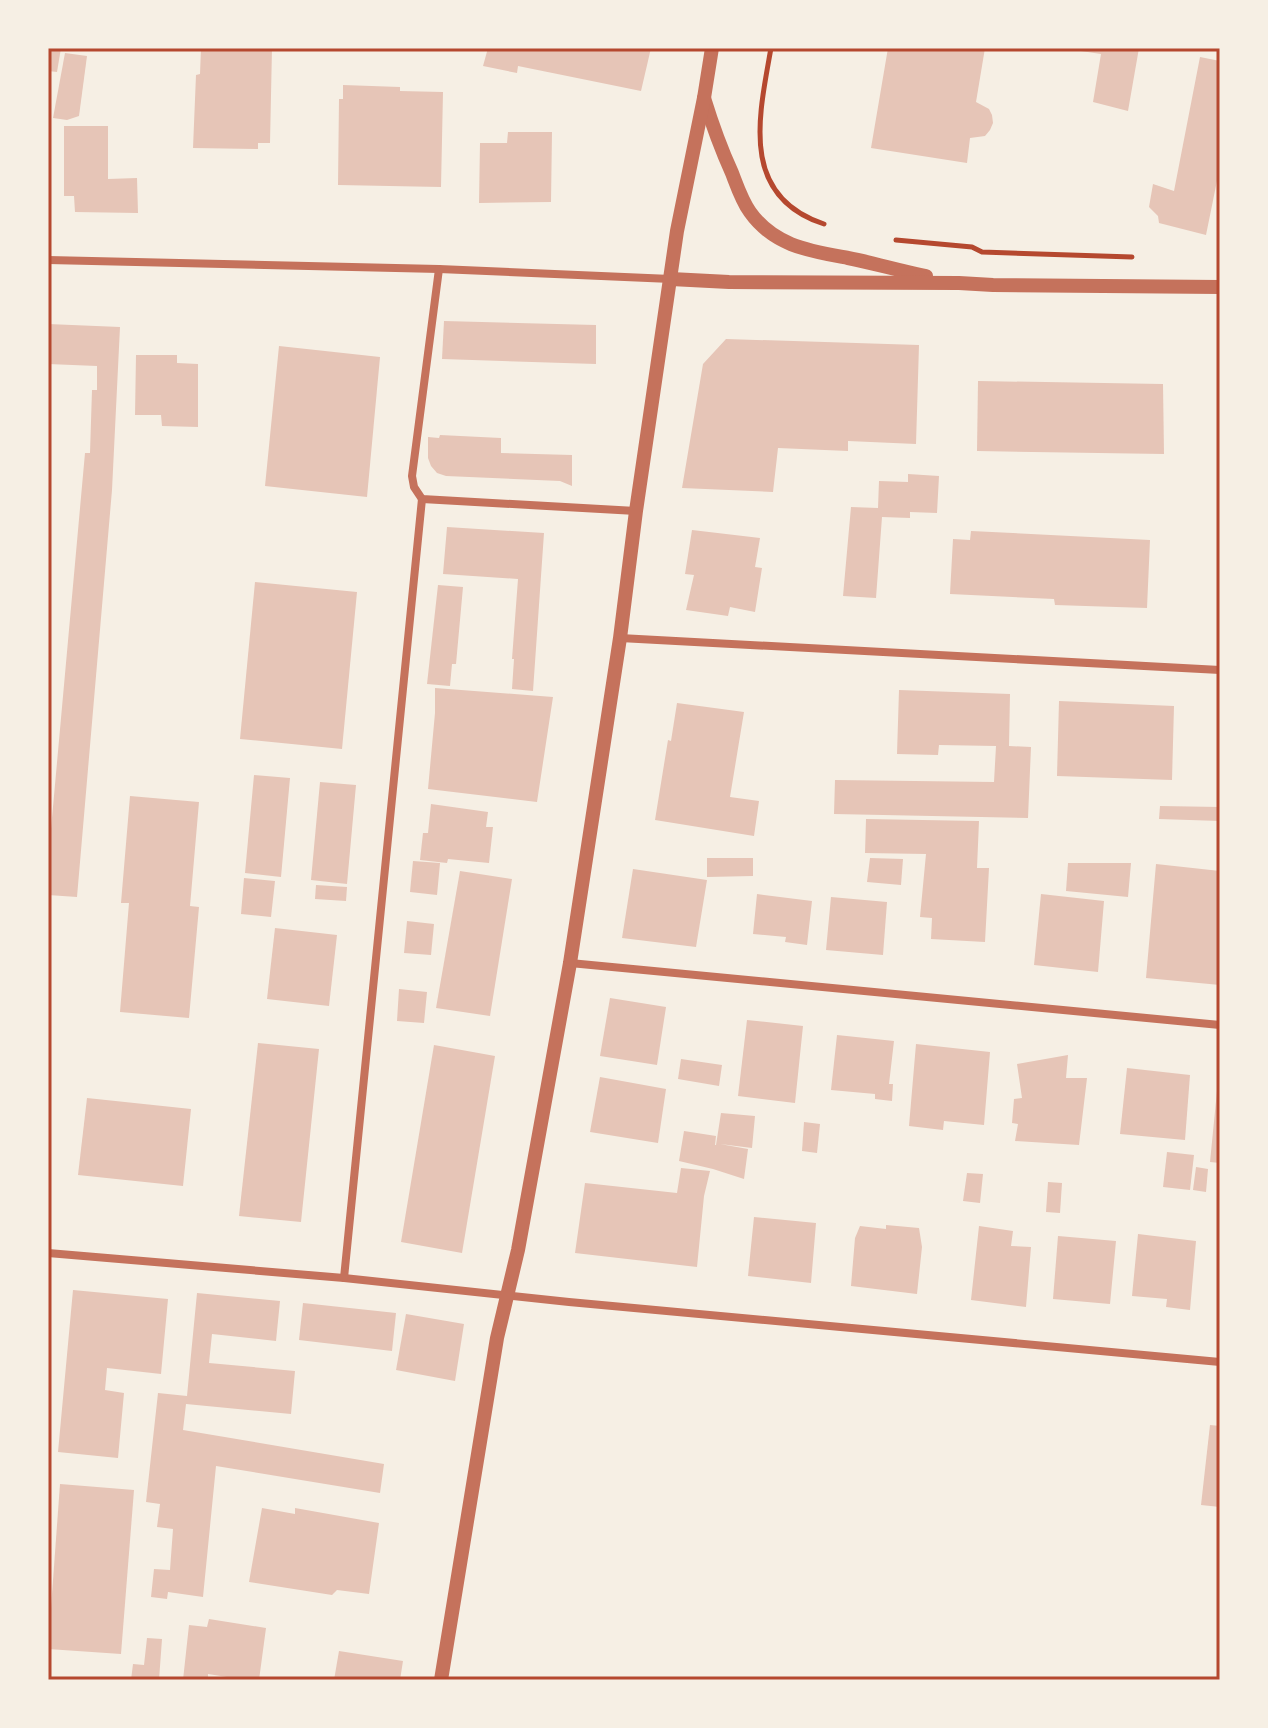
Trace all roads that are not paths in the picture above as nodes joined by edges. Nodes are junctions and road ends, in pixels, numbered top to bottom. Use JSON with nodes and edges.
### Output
{"nodes":[{"id":1,"x":712,"y":48,"type":"edge"},
{"id":2,"x":704,"y":98,"type":"junction"},
{"id":3,"x":48,"y":260,"type":"edge"},
{"id":4,"x":439,"y":269,"type":"junction"},
{"id":5,"x":671,"y":279,"type":"junction"},
{"id":6,"x":959,"y":283,"type":"junction"},
{"id":7,"x":1220,"y":287,"type":"edge"},
{"id":8,"x":422,"y":499,"type":"junction"},
{"id":9,"x":636,"y":511,"type":"junction"},
{"id":10,"x":620,"y":638,"type":"junction"},
{"id":11,"x":1220,"y":670,"type":"edge"},
{"id":12,"x":570,"y":963,"type":"junction"},
{"id":13,"x":1220,"y":1025,"type":"edge"},
{"id":14,"x":48,"y":1253,"type":"edge"},
{"id":15,"x":344,"y":1278,"type":"junction"},
{"id":16,"x":507,"y":1295,"type":"junction"},
{"id":17,"x":1220,"y":1362,"type":"edge"},
{"id":18,"x":441,"y":1680,"type":"edge"}],
"edges":[{"from":1,"to":2,"type":"street"},
{"from":2,"to":5,"type":"street"},
{"from":2,"to":6,"type":"street"},
{"from":3,"to":4,"type":"street"},
{"from":4,"to":5,"type":"street"},
{"from":4,"to":8,"type":"street"},
{"from":5,"to":6,"type":"street"},
{"from":5,"to":9,"type":"street"},
{"from":6,"to":7,"type":"street"},
{"from":8,"to":9,"type":"street"},
{"from":8,"to":15,"type":"street"},
{"from":9,"to":10,"type":"street"},
{"from":10,"to":11,"type":"street"},
{"from":10,"to":12,"type":"street"},
{"from":12,"to":13,"type":"street"},
{"from":12,"to":16,"type":"street"},
{"from":14,"to":15,"type":"street"},
{"from":15,"to":16,"type":"street"},
{"from":16,"to":17,"type":"street"},
{"from":16,"to":18,"type":"street"}]}
